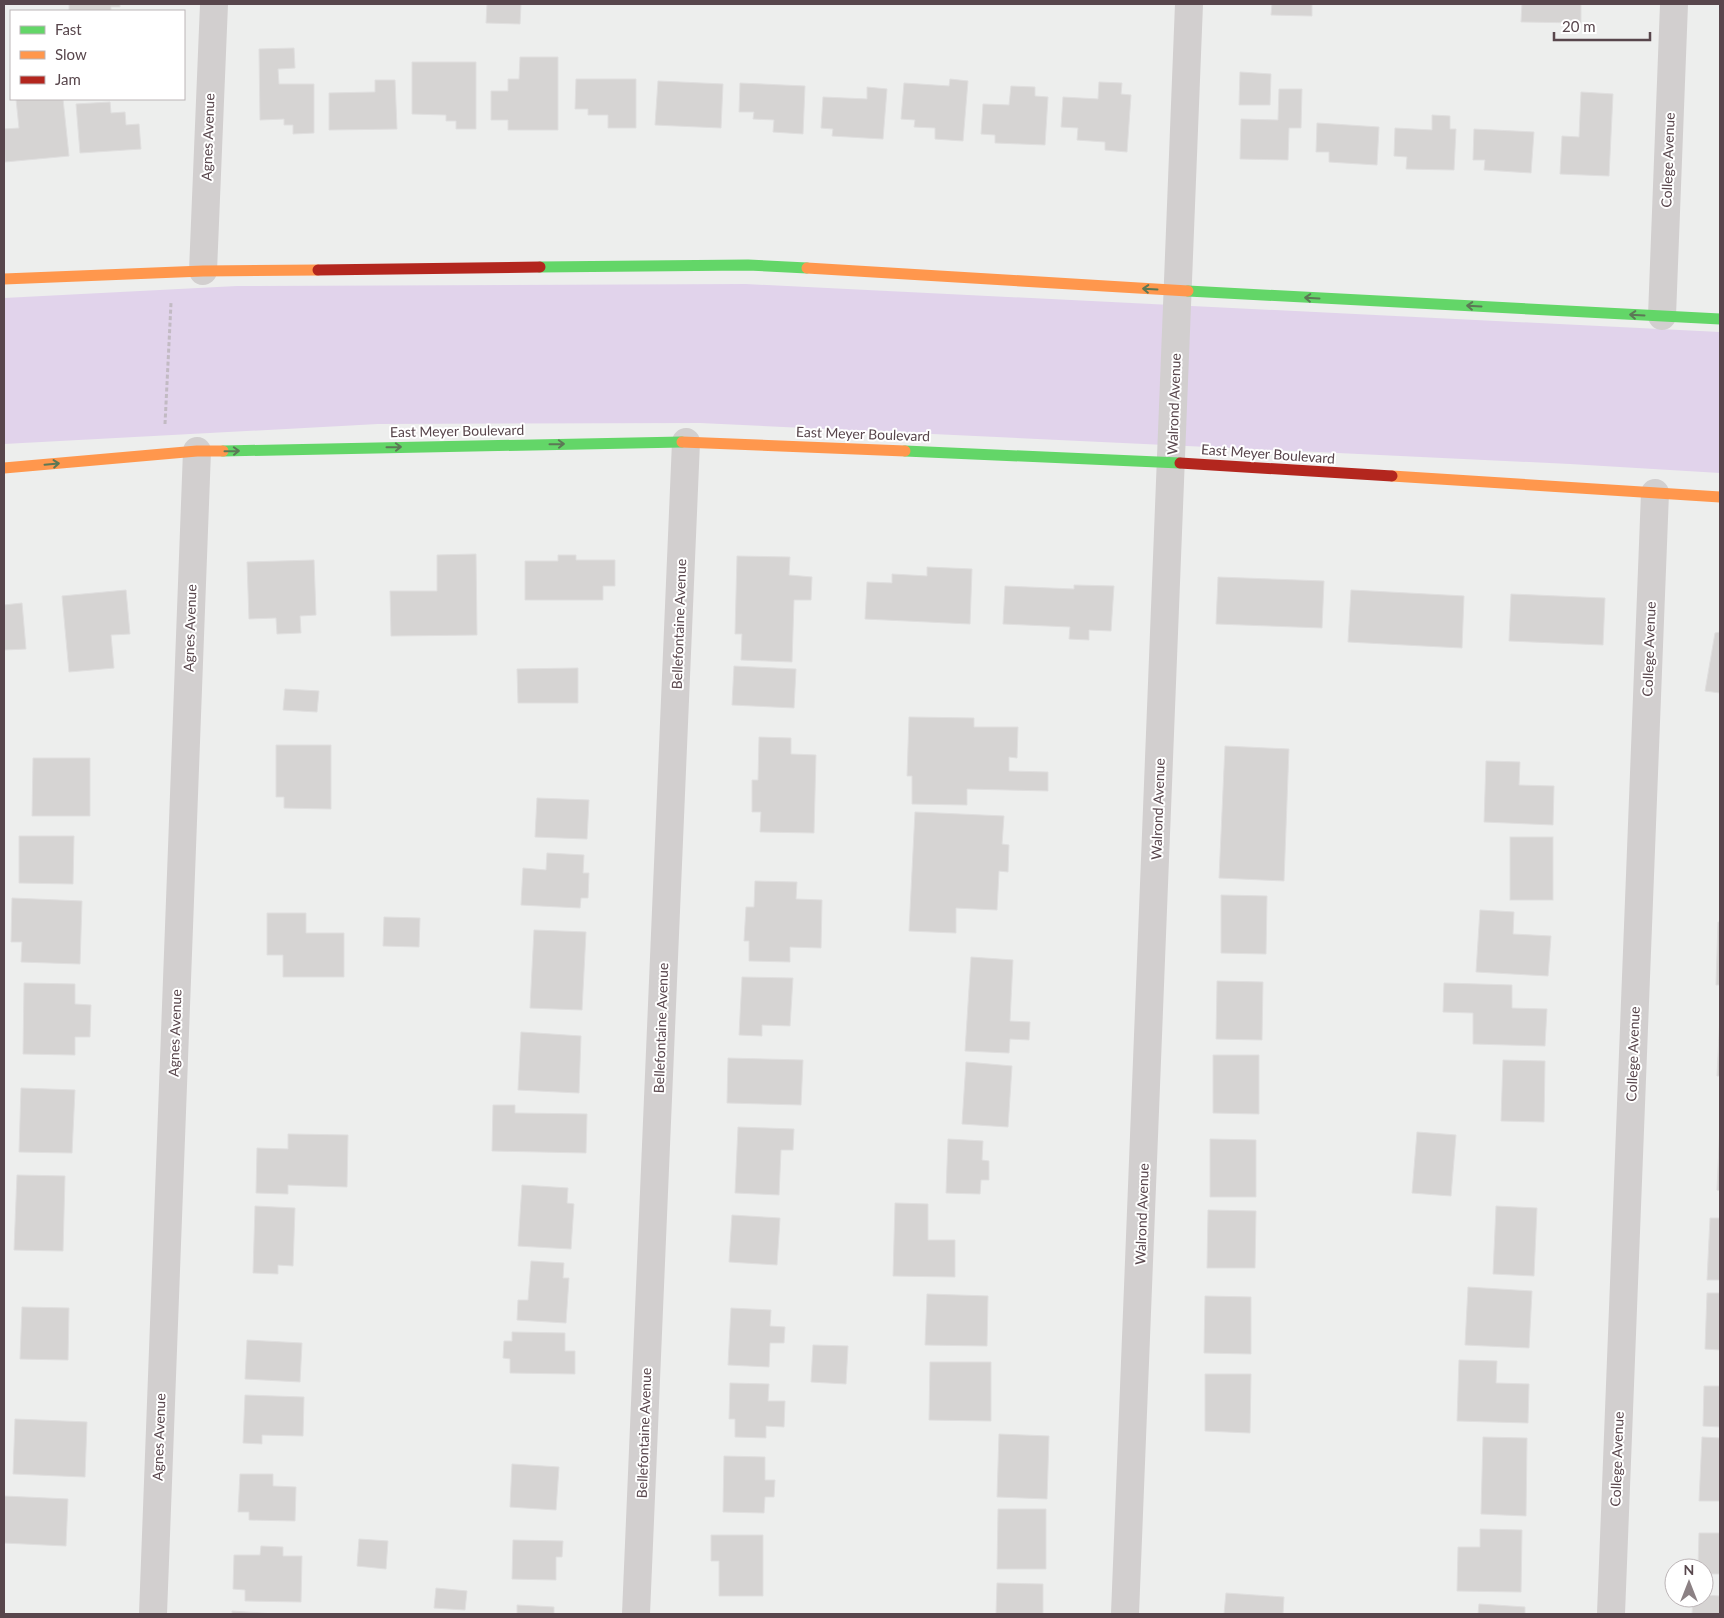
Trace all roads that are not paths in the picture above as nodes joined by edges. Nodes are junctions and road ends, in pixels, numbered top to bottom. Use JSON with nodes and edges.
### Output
{"nodes":[{"id":1,"x":214,"y":4,"type":"edge"},
{"id":2,"x":1189,"y":4,"type":"edge"},
{"id":3,"x":1674,"y":4,"type":"edge"},
{"id":4,"x":203,"y":271,"type":"junction"},
{"id":5,"x":4,"y":279,"type":"edge"},
{"id":6,"x":1178,"y":290,"type":"junction"},
{"id":7,"x":1662,"y":316,"type":"junction"},
{"id":8,"x":1720,"y":319,"type":"edge"},
{"id":9,"x":686,"y":442,"type":"junction"},
{"id":10,"x":196,"y":451,"type":"junction"},
{"id":11,"x":1172,"y":462,"type":"junction"},
{"id":12,"x":4,"y":468,"type":"edge"},
{"id":13,"x":1655,"y":494,"type":"junction"},
{"id":14,"x":1720,"y":497,"type":"edge"},
{"id":15,"x":153,"y":1614,"type":"edge"},
{"id":16,"x":636,"y":1614,"type":"edge"},
{"id":17,"x":1126,"y":1614,"type":"edge"},
{"id":18,"x":1611,"y":1614,"type":"edge"}],
"edges":[{"from":1,"to":4,"type":"street","name":"Agnes Avenue"},
{"from":2,"to":6,"type":"street","name":"Walrond Avenue"},
{"from":3,"to":7,"type":"street","name":"College Avenue"},
{"from":4,"to":5,"type":"main road"},
{"from":6,"to":4,"type":"main road","one_way":true},
{"from":7,"to":6,"type":"main road","one_way":true},
{"from":6,"to":11,"type":"street","name":"Walrond Avenue"},
{"from":7,"to":8,"type":"main road"},
{"from":10,"to":9,"type":"main road","name":"East Meyer Boulevard","one_way":true},
{"from":9,"to":11,"type":"main road","name":"East Meyer Boulevard"},
{"from":9,"to":16,"type":"street","name":"Bellefontaine Avenue"},
{"from":12,"to":10,"type":"main road","name":"East Meyer Boulevard","one_way":true},
{"from":10,"to":15,"type":"street","name":"Agnes Avenue"},
{"from":11,"to":13,"type":"main road","name":"East Meyer Boulevard"},
{"from":11,"to":17,"type":"street","name":"Walrond Avenue"},
{"from":13,"to":14,"type":"main road","name":"East Meyer Boulevard"},
{"from":13,"to":18,"type":"street","name":"College Avenue"}]}
